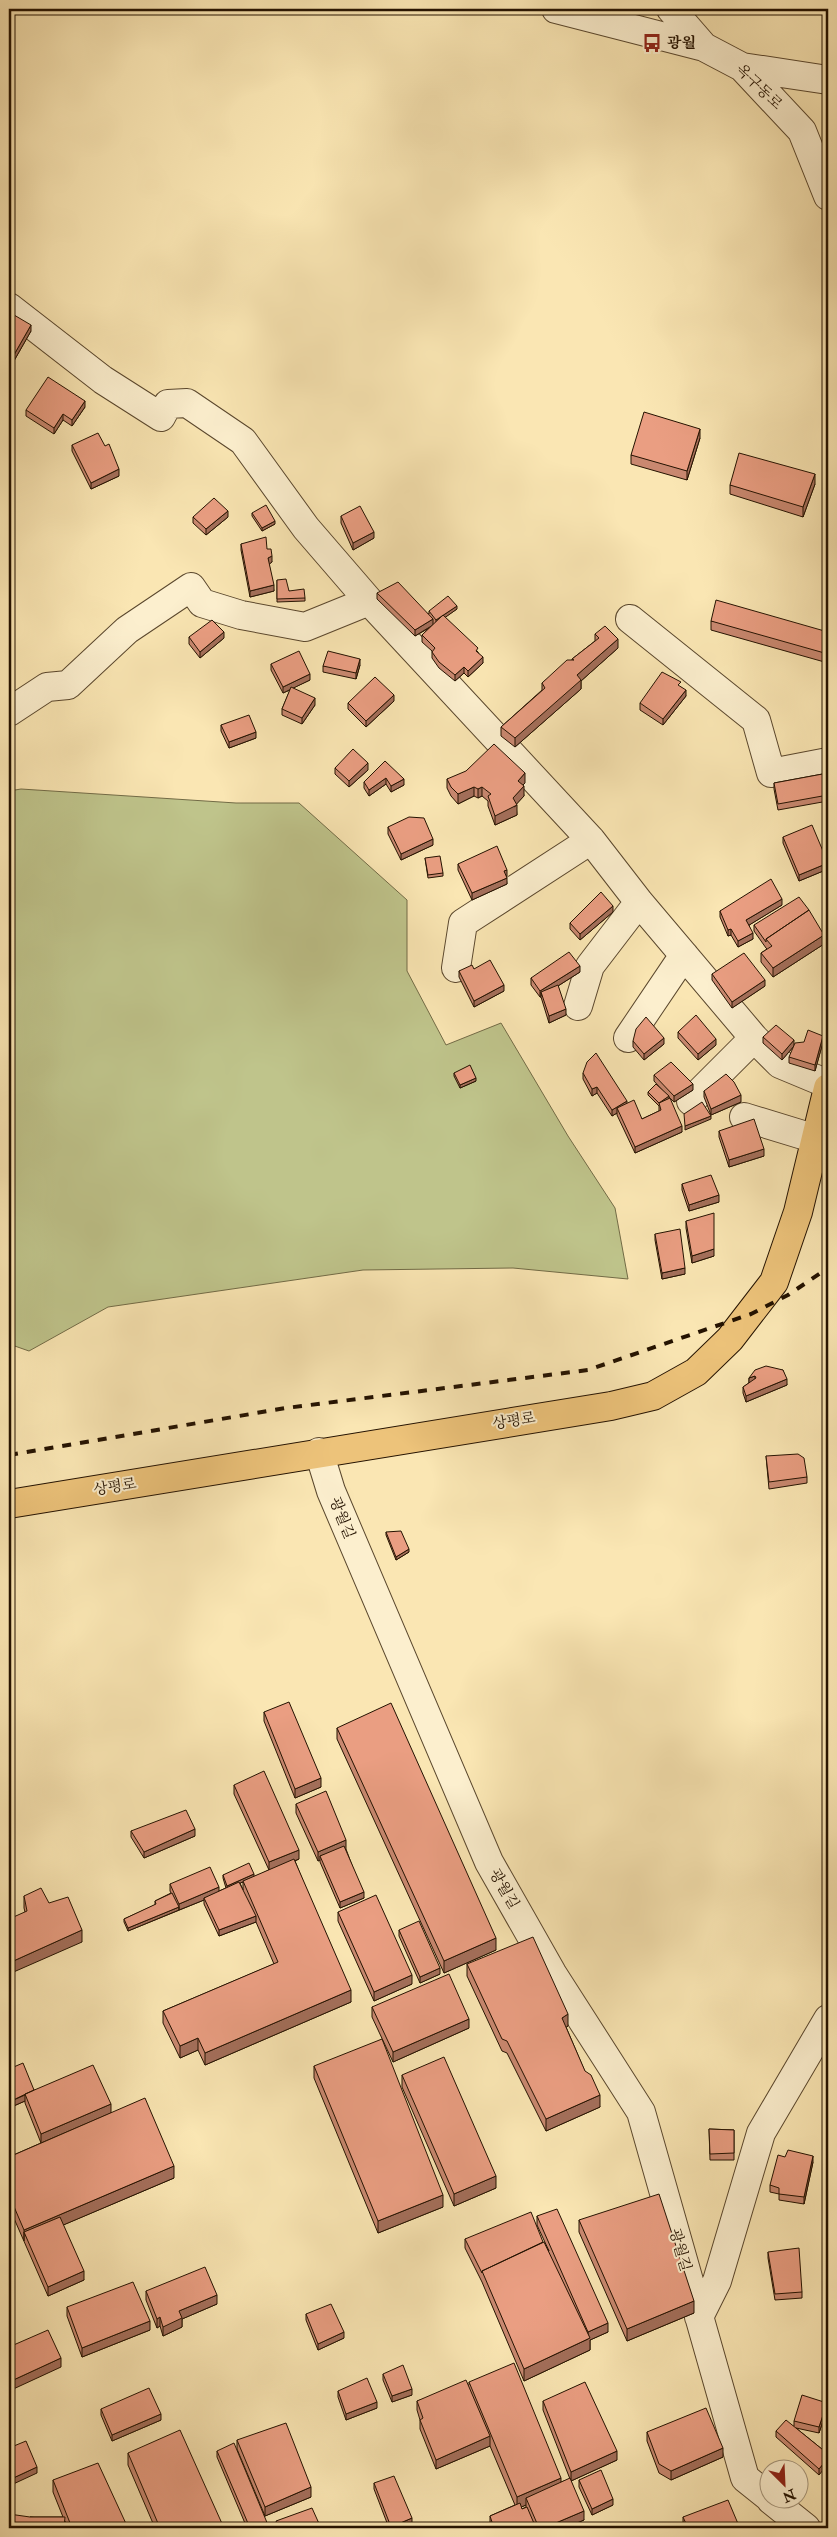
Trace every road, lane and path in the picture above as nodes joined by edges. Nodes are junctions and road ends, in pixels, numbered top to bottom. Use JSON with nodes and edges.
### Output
{"nodes":[{"id":1,"x":556,"y":9,"type":"edge"},
{"id":2,"x":671,"y":9,"type":"edge"},
{"id":3,"x":704,"y":48,"type":"junction"},
{"id":4,"x":742,"y":67,"type":"junction"},
{"id":5,"x":828,"y":80,"type":"edge"},
{"id":6,"x":828,"y":196,"type":"edge"},
{"id":7,"x":9,"y":307,"type":"edge"},
{"id":8,"x":369,"y":601,"type":"junction"},
{"id":9,"x":630,"y":619,"type":"dead end"},
{"id":10,"x":9,"y":712,"type":"edge"},
{"id":11,"x":828,"y":762,"type":"edge"},
{"id":12,"x":591,"y":840,"type":"junction"},
{"id":13,"x":640,"y":902,"type":"junction"},
{"id":14,"x":684,"y":955,"type":"junction"},
{"id":15,"x":456,"y":968,"type":"dead end"},
{"id":16,"x":578,"y":1006,"type":"dead end"},
{"id":17,"x":628,"y":1038,"type":"dead end"},
{"id":18,"x":754,"y":1038,"type":"junction"},
{"id":19,"x":828,"y":1086,"type":"edge"},
{"id":20,"x":691,"y":1101,"type":"dead end"},
{"id":21,"x":744,"y":1117,"type":"dead end"},
{"id":22,"x":816,"y":1139,"type":"junction"},
{"id":23,"x":319,"y":1452,"type":"junction"},
{"id":24,"x":9,"y":1504,"type":"edge"},
{"id":25,"x":828,"y":2019,"type":"edge"},
{"id":26,"x":699,"y":2317,"type":"junction"},
{"id":27,"x":760,"y":2491,"type":"edge"},
{"id":28,"x":784,"y":2510,"type":"edge"},
{"id":29,"x":806,"y":2528,"type":"edge"}],
"edges":[{"from":1,"to":3,"type":"street","name":"옥구동로"},
{"from":2,"to":3,"type":"street"},
{"from":3,"to":4,"type":"street","name":"옥구동로"},
{"from":4,"to":5,"type":"street"},
{"from":4,"to":6,"type":"street","name":"옥구동로"},
{"from":7,"to":8,"type":"street"},
{"from":8,"to":10,"type":"street"},
{"from":8,"to":12,"type":"street"},
{"from":9,"to":11,"type":"street"},
{"from":12,"to":13,"type":"street"},
{"from":12,"to":15,"type":"street"},
{"from":13,"to":14,"type":"street"},
{"from":13,"to":16,"type":"street"},
{"from":14,"to":17,"type":"street"},
{"from":14,"to":18,"type":"street"},
{"from":18,"to":19,"type":"street"},
{"from":18,"to":20,"type":"street"},
{"from":19,"to":22,"type":"main road","name":"상평로"},
{"from":21,"to":22,"type":"street"},
{"from":22,"to":23,"type":"main road","name":"상평로"},
{"from":23,"to":24,"type":"main road","name":"상평로"},
{"from":23,"to":26,"type":"street","name":"광월길"},
{"from":25,"to":26,"type":"street"},
{"from":26,"to":27,"type":"street","name":"광월길"},
{"from":28,"to":29,"type":"street","name":"광월길"}]}
